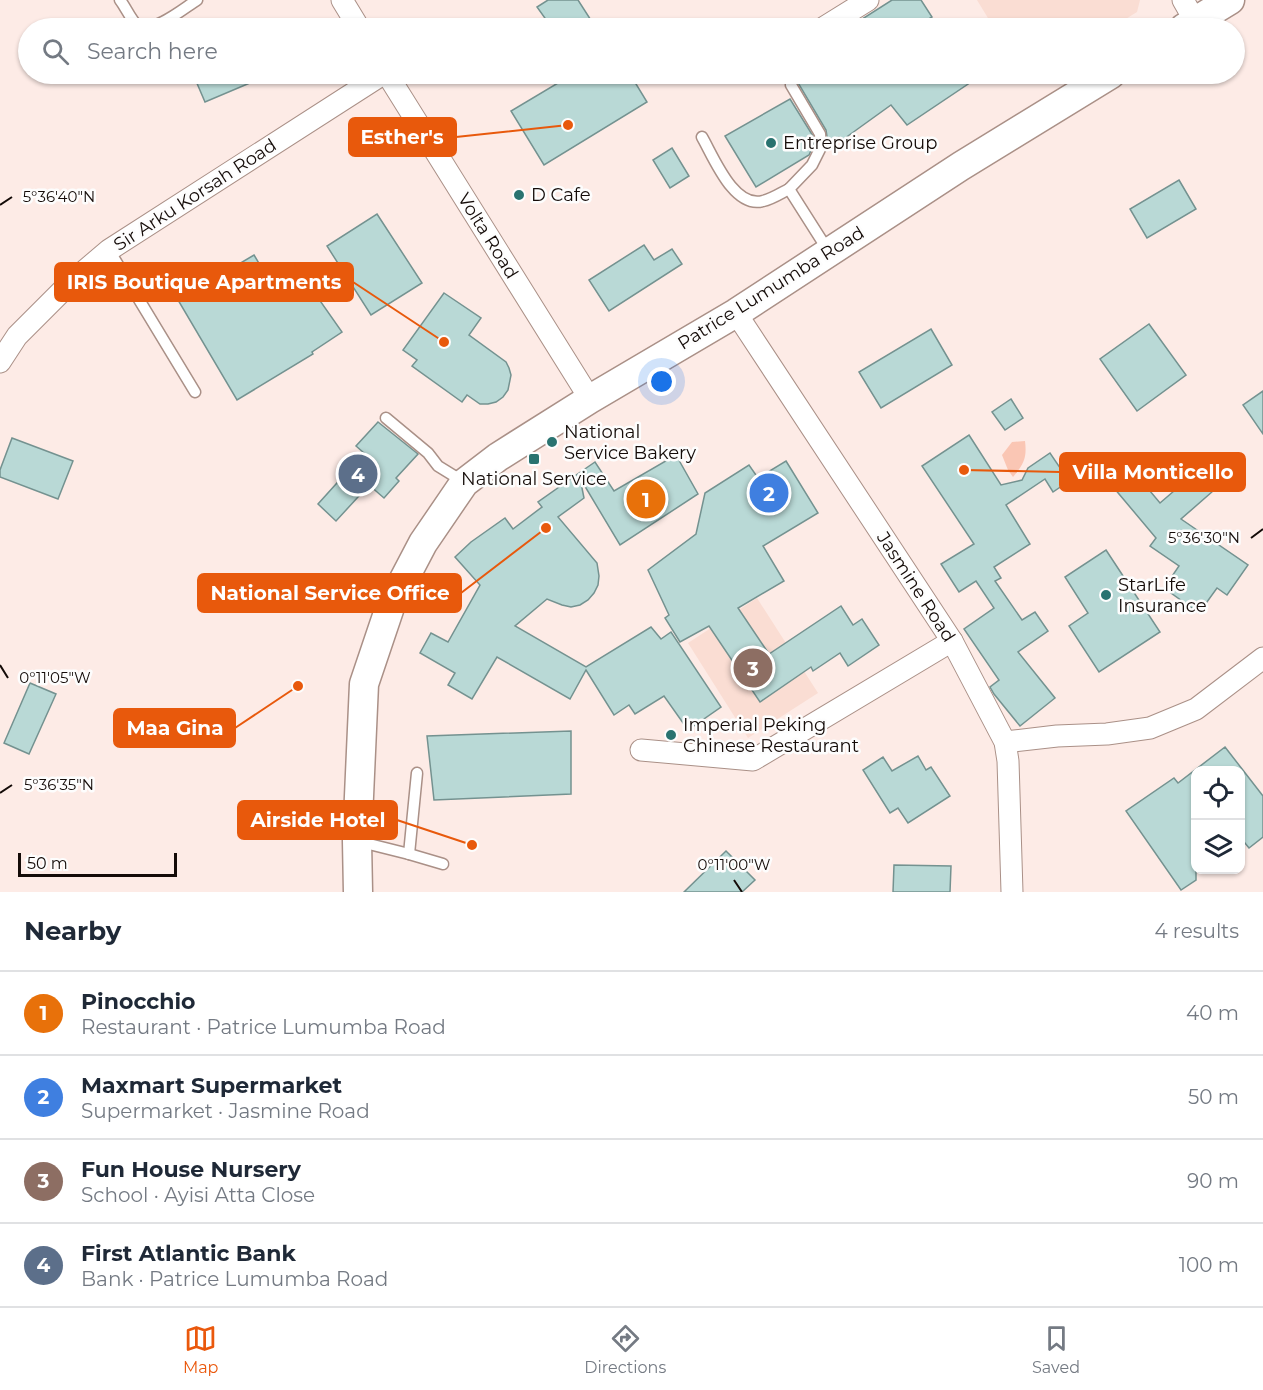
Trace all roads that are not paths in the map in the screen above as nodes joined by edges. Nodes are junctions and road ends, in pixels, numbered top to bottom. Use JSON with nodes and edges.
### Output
{"nodes":[{"id":1,"x":120,"y":0,"type":"edge"},
{"id":2,"x":197,"y":0,"type":"edge"},
{"id":3,"x":342,"y":0,"type":"edge"},
{"id":4,"x":868,"y":0,"type":"edge"},
{"id":5,"x":1230,"y":0,"type":"edge"},
{"id":6,"x":1187,"y":17,"type":"edge"},
{"id":7,"x":132,"y":18,"type":"edge"},
{"id":8,"x":169,"y":18,"type":"edge"},
{"id":9,"x":353,"y":18,"type":"edge"},
{"id":10,"x":840,"y":18,"type":"edge"},
{"id":11,"x":369,"y":84,"type":"edge"},
{"id":12,"x":391,"y":84,"type":"edge"},
{"id":13,"x":1095,"y":84,"type":"edge"},
{"id":14,"x":791,"y":85,"type":"dead end"},
{"id":15,"x":702,"y":137,"type":"dead end"},
{"id":16,"x":789,"y":189,"type":"junction"},
{"id":17,"x":109,"y":250,"type":"junction"},
{"id":18,"x":829,"y":252,"type":"junction"},
{"id":19,"x":736,"y":312,"type":"junction"},
{"id":20,"x":0,"y":362,"type":"edge"},
{"id":21,"x":195,"y":392,"type":"dead end"},
{"id":22,"x":590,"y":399,"type":"junction"},
{"id":23,"x":386,"y":418,"type":"dead end"},
{"id":24,"x":464,"y":483,"type":"junction"},
{"id":25,"x":952,"y":641,"type":"junction"},
{"id":26,"x":1263,"y":658,"type":"edge"},
{"id":27,"x":1005,"y":742,"type":"junction"},
{"id":28,"x":641,"y":750,"type":"dead end"},
{"id":29,"x":417,"y":773,"type":"dead end"},
{"id":30,"x":357,"y":841,"type":"junction"},
{"id":31,"x":409,"y":854,"type":"junction"},
{"id":32,"x":443,"y":864,"type":"dead end"},
{"id":33,"x":358,"y":892,"type":"edge"},
{"id":34,"x":1012,"y":892,"type":"edge"}],
"edges":[{"from":1,"to":7,"type":"lane"},
{"from":2,"to":8,"type":"lane"},
{"from":3,"to":9,"type":"street"},
{"from":4,"to":10,"type":"street"},
{"from":5,"to":6,"type":"street"},
{"from":11,"to":17,"type":"street","name":"Sir Arku Korsah Road"},
{"from":12,"to":22,"type":"street","name":"Volta Road"},
{"from":13,"to":18,"type":"street","name":"Patrice Lumumba Road"},
{"from":14,"to":16,"type":"lane"},
{"from":15,"to":16,"type":"lane"},
{"from":16,"to":18,"type":"lane"},
{"from":17,"to":20,"type":"street","name":"Sir Arku Korsah Road"},
{"from":17,"to":21,"type":"lane"},
{"from":18,"to":19,"type":"street","name":"Patrice Lumumba Road"},
{"from":19,"to":22,"type":"street","name":"Patrice Lumumba Road"},
{"from":19,"to":25,"type":"street","name":"Jasmine Road"},
{"from":22,"to":24,"type":"street","name":"Patrice Lumumba Road"},
{"from":23,"to":24,"type":"lane"},
{"from":24,"to":30,"type":"street","name":"Patrice Lumumba Road"},
{"from":25,"to":27,"type":"street","name":"Jasmine Road"},
{"from":25,"to":28,"type":"street"},
{"from":26,"to":27,"type":"street"},
{"from":27,"to":34,"type":"street","name":"Jasmine Road"},
{"from":29,"to":31,"type":"lane"},
{"from":30,"to":31,"type":"lane"},
{"from":30,"to":33,"type":"street","name":"Patrice Lumumba Road"},
{"from":31,"to":32,"type":"lane"}]}
